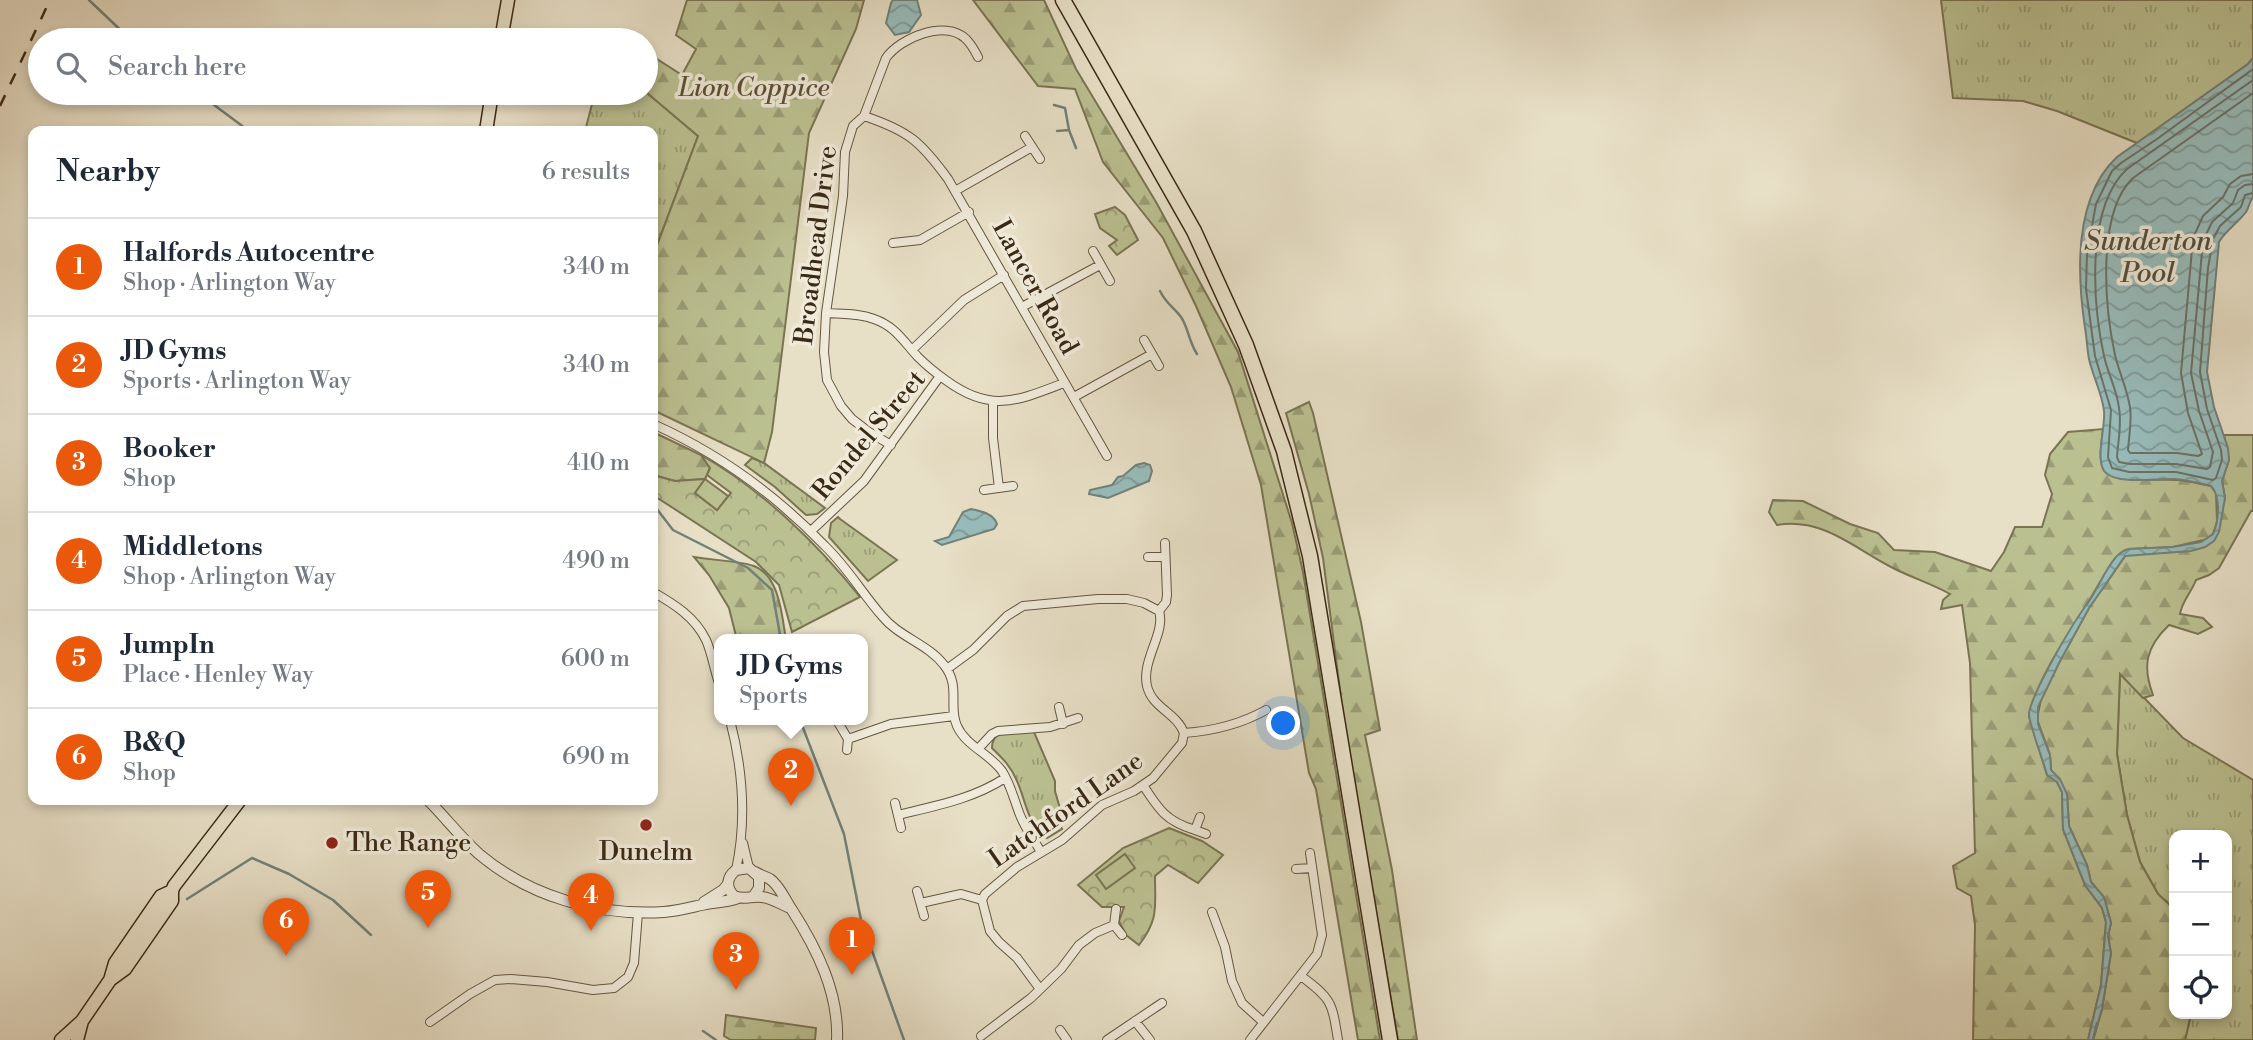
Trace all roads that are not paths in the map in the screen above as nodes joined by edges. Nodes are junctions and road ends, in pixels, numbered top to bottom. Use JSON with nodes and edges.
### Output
{"nodes":[{"id":1,"x":508,"y":0,"type":"edge"},
{"id":2,"x":1063,"y":0,"type":"edge"},
{"id":3,"x":503,"y":28,"type":"edge"},
{"id":4,"x":978,"y":57,"type":"dead end"},
{"id":5,"x":490,"y":105,"type":"edge"},
{"id":6,"x":864,"y":116,"type":"junction"},
{"id":7,"x":487,"y":126,"type":"edge"},
{"id":8,"x":1026,"y":136,"type":"dead end"},
{"id":9,"x":1032,"y":147,"type":"junction"},
{"id":10,"x":1040,"y":159,"type":"dead end"},
{"id":11,"x":955,"y":191,"type":"junction"},
{"id":12,"x":969,"y":212,"type":"junction"},
{"id":13,"x":893,"y":243,"type":"dead end"},
{"id":14,"x":1093,"y":251,"type":"dead end"},
{"id":15,"x":1100,"y":265,"type":"junction"},
{"id":16,"x":1004,"y":275,"type":"junction"},
{"id":17,"x":1110,"y":281,"type":"dead end"},
{"id":18,"x":1022,"y":307,"type":"junction"},
{"id":19,"x":826,"y":313,"type":"junction"},
{"id":20,"x":1144,"y":340,"type":"dead end"},
{"id":21,"x":912,"y":350,"type":"junction"},
{"id":22,"x":1152,"y":354,"type":"junction"},
{"id":23,"x":1159,"y":366,"type":"dead end"},
{"id":24,"x":940,"y":376,"type":"junction"},
{"id":25,"x":1064,"y":383,"type":"junction"},
{"id":26,"x":1074,"y":397,"type":"junction"},
{"id":27,"x":993,"y":402,"type":"junction"},
{"id":28,"x":658,"y":427,"type":"edge"},
{"id":29,"x":891,"y":445,"type":"junction"},
{"id":30,"x":1107,"y":456,"type":"dead end"},
{"id":31,"x":1013,"y":486,"type":"dead end"},
{"id":32,"x":999,"y":488,"type":"junction"},
{"id":33,"x":984,"y":490,"type":"dead end"},
{"id":34,"x":811,"y":531,"type":"junction"},
{"id":35,"x":1165,"y":543,"type":"dead end"},
{"id":36,"x":1148,"y":557,"type":"dead end"},
{"id":37,"x":1165,"y":557,"type":"junction"},
{"id":38,"x":658,"y":595,"type":"edge"},
{"id":39,"x":1159,"y":611,"type":"junction"},
{"id":40,"x":714,"y":666,"type":"edge"},
{"id":41,"x":947,"y":669,"type":"junction"},
{"id":42,"x":1059,"y":707,"type":"dead end"},
{"id":43,"x":1266,"y":709,"type":"dead end"},
{"id":44,"x":954,"y":716,"type":"junction"},
{"id":45,"x":1078,"y":718,"type":"dead end"},
{"id":46,"x":1063,"y":724,"type":"junction"},
{"id":47,"x":731,"y":725,"type":"edge"},
{"id":48,"x":840,"y":725,"type":"edge"},
{"id":49,"x":1184,"y":733,"type":"junction"},
{"id":50,"x":848,"y":739,"type":"junction"},
{"id":51,"x":978,"y":749,"type":"junction"},
{"id":52,"x":847,"y":750,"type":"dead end"},
{"id":53,"x":1006,"y":778,"type":"junction"},
{"id":54,"x":1143,"y":785,"type":"junction"},
{"id":55,"x":895,"y":803,"type":"dead end"},
{"id":56,"x":236,"y":805,"type":"edge"},
{"id":57,"x":432,"y":805,"type":"edge"},
{"id":58,"x":898,"y":815,"type":"junction"},
{"id":59,"x":1200,"y":817,"type":"dead end"},
{"id":60,"x":901,"y":828,"type":"dead end"},
{"id":61,"x":1195,"y":830,"type":"junction"},
{"id":62,"x":1206,"y":834,"type":"dead end"},
{"id":63,"x":742,"y":840,"type":"junction"},
{"id":64,"x":1041,"y":852,"type":"junction"},
{"id":65,"x":1310,"y":853,"type":"dead end"},
{"id":66,"x":1312,"y":867,"type":"junction"},
{"id":67,"x":1296,"y":869,"type":"dead end"},
{"id":68,"x":736,"y":870,"type":"junction"},
{"id":69,"x":752,"y":870,"type":"junction"},
{"id":70,"x":728,"y":884,"type":"junction"},
{"id":71,"x":917,"y":891,"type":"dead end"},
{"id":72,"x":753,"y":897,"type":"junction"},
{"id":73,"x":737,"y":898,"type":"junction"},
{"id":74,"x":982,"y":900,"type":"junction"},
{"id":75,"x":921,"y":903,"type":"junction"},
{"id":76,"x":698,"y":906,"type":"junction"},
{"id":77,"x":790,"y":908,"type":"junction"},
{"id":78,"x":1116,"y":909,"type":"dead end"},
{"id":79,"x":1212,"y":912,"type":"dead end"},
{"id":80,"x":638,"y":913,"type":"junction"},
{"id":81,"x":924,"y":916,"type":"dead end"},
{"id":82,"x":1114,"y":925,"type":"junction"},
{"id":83,"x":1122,"y":935,"type":"dead end"},
{"id":84,"x":1301,"y":976,"type":"junction"},
{"id":85,"x":1040,"y":989,"type":"junction"},
{"id":86,"x":1162,"y":1003,"type":"dead end"},
{"id":87,"x":82,"y":1021,"type":"junction"},
{"id":88,"x":1135,"y":1021,"type":"junction"},
{"id":89,"x":430,"y":1022,"type":"dead end"},
{"id":90,"x":1264,"y":1022,"type":"junction"},
{"id":91,"x":1060,"y":1030,"type":"dead end"},
{"id":92,"x":981,"y":1036,"type":"dead end"},
{"id":93,"x":61,"y":1040,"type":"edge"},
{"id":94,"x":77,"y":1040,"type":"edge"},
{"id":95,"x":84,"y":1040,"type":"edge"},
{"id":96,"x":837,"y":1040,"type":"edge"},
{"id":97,"x":1066,"y":1040,"type":"edge"},
{"id":98,"x":1107,"y":1040,"type":"edge"},
{"id":99,"x":1150,"y":1040,"type":"edge"},
{"id":100,"x":1250,"y":1040,"type":"edge"},
{"id":101,"x":1338,"y":1040,"type":"edge"},
{"id":102,"x":1390,"y":1040,"type":"edge"}],
"edges":[{"from":1,"to":3,"type":"main road"},
{"from":2,"to":102,"type":"highway"},
{"from":4,"to":6,"type":"street","name":"Broadhead Drive"},
{"from":5,"to":7,"type":"main road"},
{"from":6,"to":11,"type":"street","name":"Lancer Road"},
{"from":6,"to":19,"type":"street","name":"Broadhead Drive"},
{"from":8,"to":9,"type":"street"},
{"from":9,"to":10,"type":"street"},
{"from":9,"to":11,"type":"street"},
{"from":11,"to":12,"type":"street","name":"Lancer Road"},
{"from":12,"to":13,"type":"street","name":"Lancer Road"},
{"from":12,"to":16,"type":"street","name":"Lancer Road"},
{"from":14,"to":15,"type":"street"},
{"from":15,"to":17,"type":"street"},
{"from":15,"to":18,"type":"street"},
{"from":16,"to":18,"type":"street","name":"Lancer Road"},
{"from":16,"to":21,"type":"street"},
{"from":18,"to":25,"type":"street","name":"Lancer Road"},
{"from":19,"to":21,"type":"street"},
{"from":19,"to":29,"type":"street","name":"Broadhead Drive"},
{"from":20,"to":22,"type":"street"},
{"from":21,"to":24,"type":"street"},
{"from":22,"to":23,"type":"street"},
{"from":22,"to":26,"type":"street"},
{"from":24,"to":27,"type":"street","name":"Rondel Street"},
{"from":24,"to":29,"type":"street","name":"Rondel Street"},
{"from":25,"to":26,"type":"street"},
{"from":25,"to":27,"type":"street"},
{"from":26,"to":30,"type":"street"},
{"from":27,"to":32,"type":"street"},
{"from":28,"to":34,"type":"street"},
{"from":29,"to":34,"type":"street","name":"Rondel Street"},
{"from":31,"to":32,"type":"street"},
{"from":32,"to":33,"type":"street"},
{"from":34,"to":41,"type":"street"},
{"from":35,"to":37,"type":"street"},
{"from":36,"to":37,"type":"street"},
{"from":37,"to":39,"type":"street"},
{"from":38,"to":40,"type":"street"},
{"from":39,"to":41,"type":"street"},
{"from":39,"to":49,"type":"street"},
{"from":41,"to":44,"type":"street"},
{"from":42,"to":46,"type":"street"},
{"from":43,"to":49,"type":"street"},
{"from":44,"to":50,"type":"street"},
{"from":44,"to":51,"type":"street"},
{"from":45,"to":46,"type":"street"},
{"from":46,"to":51,"type":"street"},
{"from":47,"to":63,"type":"street"},
{"from":48,"to":50,"type":"street"},
{"from":49,"to":54,"type":"street","name":"Latchford Lane"},
{"from":50,"to":52,"type":"street"},
{"from":51,"to":53,"type":"street"},
{"from":53,"to":58,"type":"street"},
{"from":53,"to":64,"type":"street"},
{"from":54,"to":61,"type":"street"},
{"from":54,"to":64,"type":"street","name":"Latchford Lane"},
{"from":55,"to":58,"type":"street"},
{"from":56,"to":87,"type":"main road"},
{"from":57,"to":80,"type":"street"},
{"from":58,"to":60,"type":"street"},
{"from":59,"to":61,"type":"street"},
{"from":61,"to":62,"type":"street"},
{"from":63,"to":68,"type":"street"},
{"from":63,"to":69,"type":"street"},
{"from":64,"to":74,"type":"street","name":"Latchford Lane"},
{"from":65,"to":66,"type":"street"},
{"from":66,"to":67,"type":"street"},
{"from":66,"to":84,"type":"street"},
{"from":68,"to":69,"type":"street"},
{"from":68,"to":70,"type":"street"},
{"from":69,"to":72,"type":"street"},
{"from":69,"to":77,"type":"street"},
{"from":70,"to":73,"type":"street"},
{"from":70,"to":76,"type":"street"},
{"from":71,"to":75,"type":"street"},
{"from":72,"to":73,"type":"street"},
{"from":72,"to":77,"type":"street"},
{"from":73,"to":76,"type":"street"},
{"from":74,"to":75,"type":"street"},
{"from":74,"to":85,"type":"street","name":"Latchford Lane"},
{"from":75,"to":81,"type":"street"},
{"from":76,"to":80,"type":"street"},
{"from":77,"to":96,"type":"street"},
{"from":78,"to":82,"type":"street"},
{"from":79,"to":90,"type":"street"},
{"from":80,"to":89,"type":"street"},
{"from":82,"to":83,"type":"street"},
{"from":82,"to":85,"type":"street"},
{"from":84,"to":90,"type":"street"},
{"from":84,"to":101,"type":"street"},
{"from":85,"to":92,"type":"street"},
{"from":86,"to":88,"type":"street"},
{"from":87,"to":93,"type":"main road"},
{"from":87,"to":94,"type":"main road"},
{"from":87,"to":95,"type":"street"},
{"from":88,"to":98,"type":"street"},
{"from":88,"to":99,"type":"street"},
{"from":90,"to":100,"type":"street"},
{"from":91,"to":97,"type":"street"}]}
